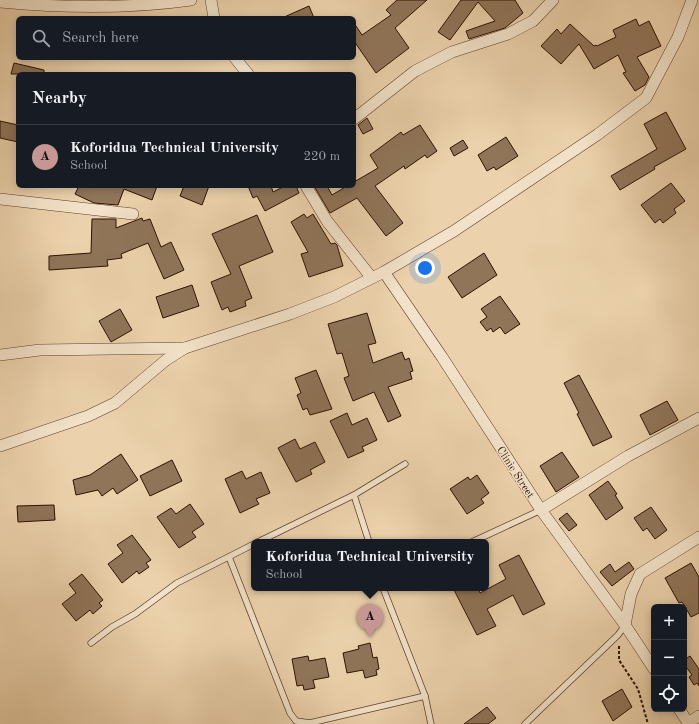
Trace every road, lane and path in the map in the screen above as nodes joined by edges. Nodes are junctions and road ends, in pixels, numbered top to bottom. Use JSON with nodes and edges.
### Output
{"nodes":[{"id":1,"x":191,"y":0,"type":"edge"},
{"id":2,"x":211,"y":0,"type":"edge"},
{"id":3,"x":553,"y":0,"type":"edge"},
{"id":4,"x":692,"y":0,"type":"edge"},
{"id":5,"x":0,"y":2,"type":"edge"},
{"id":6,"x":102,"y":3,"type":"edge"},
{"id":7,"x":214,"y":16,"type":"edge"},
{"id":8,"x":237,"y":60,"type":"edge"},
{"id":9,"x":246,"y":72,"type":"edge"},
{"id":10,"x":356,"y":117,"type":"edge"},
{"id":11,"x":307,"y":188,"type":"edge"},
{"id":12,"x":0,"y":199,"type":"edge"},
{"id":13,"x":133,"y":214,"type":"dead end"},
{"id":14,"x":384,"y":272,"type":"junction"},
{"id":15,"x":371,"y":277,"type":"junction"},
{"id":16,"x":185,"y":348,"type":"junction"},
{"id":17,"x":0,"y":355,"type":"edge"},
{"id":18,"x":699,"y":418,"type":"edge"},
{"id":19,"x":0,"y":446,"type":"edge"},
{"id":20,"x":405,"y":464,"type":"dead end"},
{"id":21,"x":354,"y":495,"type":"junction"},
{"id":22,"x":541,"y":510,"type":"junction"},
{"id":23,"x":699,"y":536,"type":"edge"},
{"id":24,"x":264,"y":539,"type":"edge"},
{"id":25,"x":368,"y":539,"type":"edge"},
{"id":26,"x":478,"y":539,"type":"edge"},
{"id":27,"x":251,"y":546,"type":"edge"},
{"id":28,"x":229,"y":557,"type":"junction"},
{"id":29,"x":384,"y":591,"type":"edge"},
{"id":30,"x":625,"y":625,"type":"junction"},
{"id":31,"x":618,"y":635,"type":"junction"},
{"id":32,"x":91,"y":643,"type":"dead end"},
{"id":33,"x":651,"y":664,"type":"edge"},
{"id":34,"x":425,"y":696,"type":"junction"},
{"id":35,"x":681,"y":712,"type":"edge"},
{"id":36,"x":699,"y":716,"type":"edge"},
{"id":37,"x":689,"y":723,"type":"edge"},
{"id":38,"x":431,"y":724,"type":"edge"},
{"id":39,"x":525,"y":724,"type":"edge"},
{"id":40,"x":648,"y":724,"type":"edge"}],
"edges":[{"from":1,"to":6,"type":"street"},
{"from":2,"to":7,"type":"street"},
{"from":3,"to":10,"type":"street"},
{"from":4,"to":14,"type":"street"},
{"from":5,"to":6,"type":"street"},
{"from":8,"to":9,"type":"street"},
{"from":11,"to":15,"type":"street"},
{"from":12,"to":13,"type":"street"},
{"from":14,"to":15,"type":"street"},
{"from":14,"to":22,"type":"street","name":"Clinic Street"},
{"from":15,"to":16,"type":"street"},
{"from":16,"to":17,"type":"street"},
{"from":16,"to":19,"type":"street"},
{"from":18,"to":22,"type":"street"},
{"from":20,"to":21,"type":"lane"},
{"from":21,"to":24,"type":"lane"},
{"from":21,"to":25,"type":"lane"},
{"from":22,"to":26,"type":"lane"},
{"from":22,"to":30,"type":"street","name":"Clinic Street"},
{"from":23,"to":30,"type":"street"},
{"from":27,"to":28,"type":"lane"},
{"from":28,"to":32,"type":"lane"},
{"from":28,"to":34,"type":"lane"},
{"from":29,"to":34,"type":"lane"},
{"from":30,"to":31,"type":"lane"},
{"from":30,"to":33,"type":"street","name":"Clinic Street"},
{"from":31,"to":39,"type":"lane"},
{"from":31,"to":40,"type":"path"},
{"from":34,"to":38,"type":"lane"},
{"from":35,"to":37,"type":"street"},
{"from":36,"to":37,"type":"street"}]}
